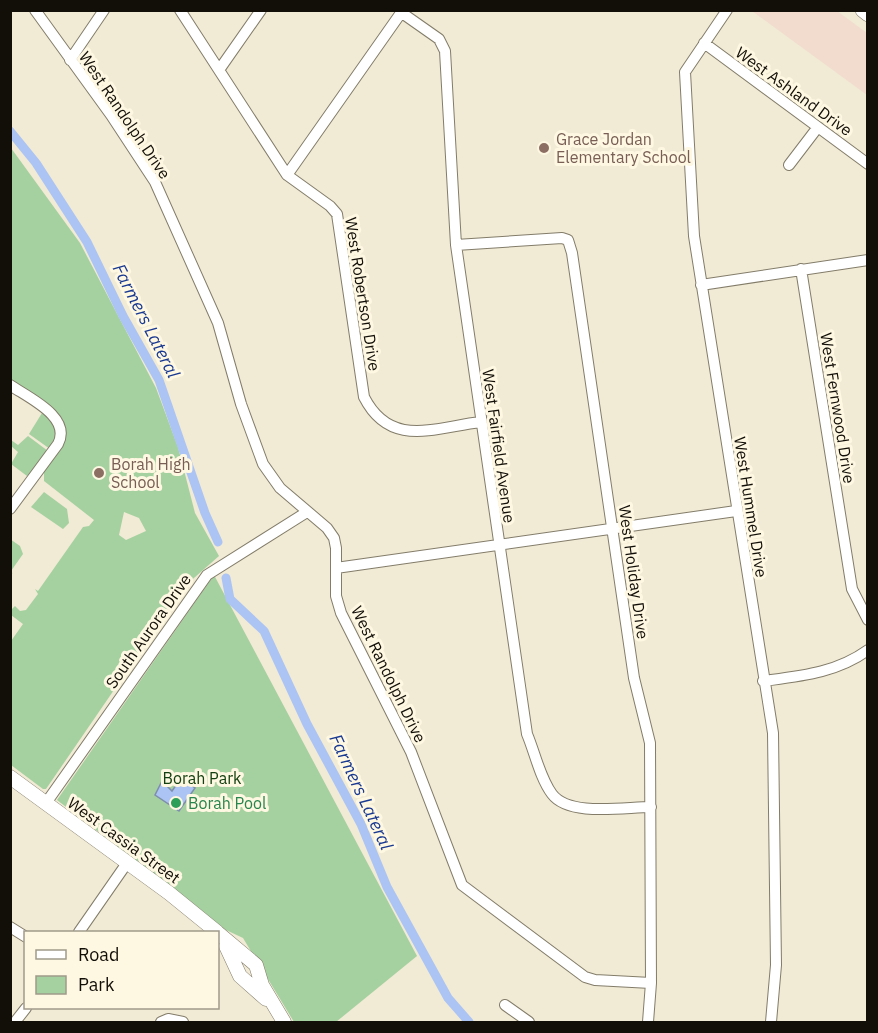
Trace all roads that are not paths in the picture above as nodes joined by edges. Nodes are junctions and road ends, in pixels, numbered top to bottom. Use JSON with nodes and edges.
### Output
{"nodes":[{"id":1,"x":35,"y":10,"type":"edge"},
{"id":2,"x":104,"y":10,"type":"edge"},
{"id":3,"x":180,"y":10,"type":"edge"},
{"id":4,"x":261,"y":10,"type":"edge"},
{"id":5,"x":728,"y":10,"type":"edge"},
{"id":6,"x":863,"y":10,"type":"edge"},
{"id":7,"x":403,"y":12,"type":"edge"},
{"id":8,"x":867,"y":14,"type":"edge"},
{"id":9,"x":704,"y":43,"type":"junction"},
{"id":10,"x":70,"y":60,"type":"junction"},
{"id":11,"x":219,"y":70,"type":"junction"},
{"id":12,"x":818,"y":127,"type":"junction"},
{"id":13,"x":867,"y":164,"type":"edge"},
{"id":14,"x":789,"y":165,"type":"dead end"},
{"id":15,"x":286,"y":175,"type":"junction"},
{"id":16,"x":456,"y":244,"type":"junction"},
{"id":17,"x":867,"y":260,"type":"edge"},
{"id":18,"x":801,"y":268,"type":"junction"},
{"id":19,"x":701,"y":285,"type":"junction"},
{"id":20,"x":10,"y":385,"type":"edge"},
{"id":21,"x":480,"y":422,"type":"junction"},
{"id":22,"x":10,"y":509,"type":"edge"},
{"id":23,"x":736,"y":511,"type":"junction"},
{"id":24,"x":307,"y":512,"type":"junction"},
{"id":25,"x":613,"y":528,"type":"junction"},
{"id":26,"x":498,"y":545,"type":"junction"},
{"id":27,"x":336,"y":568,"type":"junction"},
{"id":28,"x":867,"y":620,"type":"edge"},
{"id":29,"x":867,"y":650,"type":"edge"},
{"id":30,"x":763,"y":681,"type":"junction"},
{"id":31,"x":10,"y":777,"type":"edge"},
{"id":32,"x":46,"y":803,"type":"junction"},
{"id":33,"x":651,"y":807,"type":"junction"},
{"id":34,"x":127,"y":863,"type":"junction"},
{"id":35,"x":10,"y":927,"type":"edge"},
{"id":36,"x":80,"y":931,"type":"edge"},
{"id":37,"x":214,"y":931,"type":"edge"},
{"id":38,"x":219,"y":935,"type":"edge"},
{"id":39,"x":24,"y":936,"type":"edge"},
{"id":40,"x":651,"y":982,"type":"junction"},
{"id":41,"x":505,"y":1005,"type":"dead end"},
{"id":42,"x":25,"y":1009,"type":"edge"},
{"id":43,"x":282,"y":1018,"type":"edge"},
{"id":44,"x":180,"y":1021,"type":"edge"},
{"id":45,"x":15,"y":1023,"type":"edge"},
{"id":46,"x":161,"y":1023,"type":"edge"},
{"id":47,"x":529,"y":1023,"type":"edge"},
{"id":48,"x":648,"y":1023,"type":"edge"},
{"id":49,"x":771,"y":1023,"type":"edge"}],
"edges":[{"from":1,"to":10,"type":"street","name":"West Randolph Drive"},
{"from":2,"to":10,"type":"street"},
{"from":3,"to":11,"type":"street","name":"West Robertson Drive"},
{"from":4,"to":11,"type":"street"},
{"from":5,"to":9,"type":"street","name":"West Hummel Drive"},
{"from":6,"to":8,"type":"main road"},
{"from":7,"to":15,"type":"street"},
{"from":7,"to":16,"type":"street","name":"West Fairfield Avenue"},
{"from":9,"to":12,"type":"street","name":"West Ashland Drive"},
{"from":9,"to":19,"type":"street","name":"West Hummel Drive"},
{"from":10,"to":24,"type":"street","name":"West Randolph Drive"},
{"from":11,"to":15,"type":"street","name":"West Robertson Drive"},
{"from":12,"to":13,"type":"street","name":"West Ashland Drive"},
{"from":12,"to":14,"type":"street"},
{"from":15,"to":21,"type":"street","name":"West Robertson Drive"},
{"from":16,"to":21,"type":"street","name":"West Fairfield Avenue"},
{"from":16,"to":25,"type":"street","name":"West Holiday Drive"},
{"from":17,"to":18,"type":"street"},
{"from":18,"to":19,"type":"street"},
{"from":18,"to":28,"type":"street","name":"West Fernwood Drive"},
{"from":19,"to":23,"type":"street","name":"West Hummel Drive"},
{"from":20,"to":22,"type":"street"},
{"from":21,"to":26,"type":"street","name":"West Fairfield Avenue"},
{"from":23,"to":25,"type":"street"},
{"from":23,"to":30,"type":"street","name":"West Hummel Drive"},
{"from":24,"to":27,"type":"street","name":"West Randolph Drive"},
{"from":24,"to":32,"type":"street","name":"South Aurora Drive"},
{"from":25,"to":26,"type":"street"},
{"from":25,"to":33,"type":"street","name":"West Holiday Drive"},
{"from":26,"to":27,"type":"street"},
{"from":26,"to":33,"type":"street","name":"West Fairfield Avenue"},
{"from":27,"to":40,"type":"street","name":"West Randolph Drive"},
{"from":29,"to":30,"type":"street"},
{"from":30,"to":49,"type":"street","name":"West Hummel Drive"},
{"from":31,"to":32,"type":"street","name":"West Cassia Street"},
{"from":32,"to":34,"type":"street","name":"West Cassia Street"},
{"from":33,"to":40,"type":"street","name":"West Holiday Drive"},
{"from":34,"to":36,"type":"street"},
{"from":34,"to":37,"type":"street","name":"West Cassia Street"},
{"from":35,"to":39,"type":"street"},
{"from":38,"to":43,"type":"street","name":"West Cassia Street"},
{"from":40,"to":48,"type":"street","name":"West Holiday Drive"},
{"from":41,"to":47,"type":"street"},
{"from":42,"to":45,"type":"street"},
{"from":44,"to":46,"type":"street"}]}
